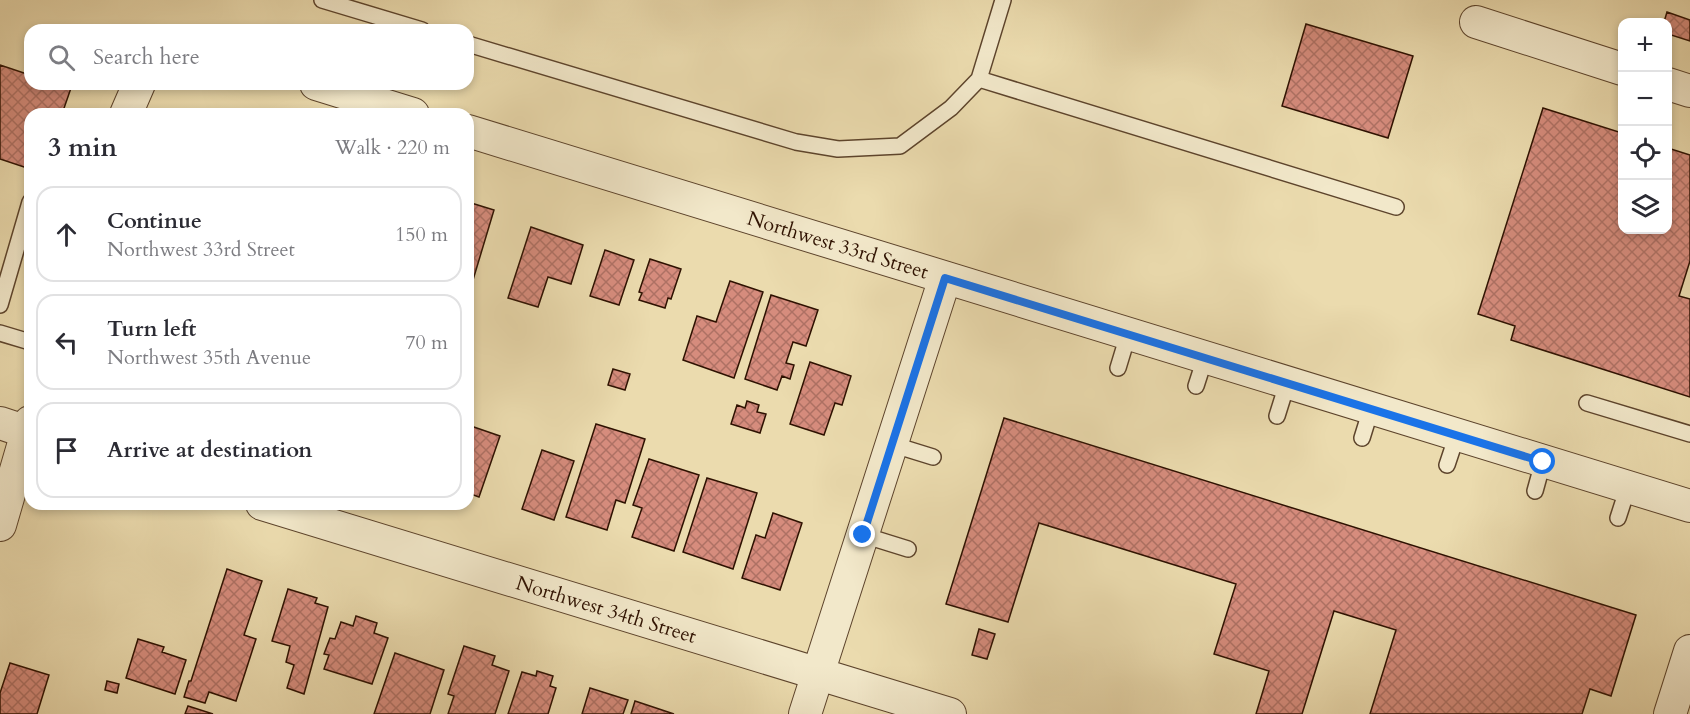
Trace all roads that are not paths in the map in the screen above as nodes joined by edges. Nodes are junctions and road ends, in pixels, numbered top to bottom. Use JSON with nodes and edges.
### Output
{"nodes":[{"id":1,"x":322,"y":0,"type":"edge"},
{"id":2,"x":1003,"y":0,"type":"edge"},
{"id":3,"x":1476,"y":22,"type":"dead end"},
{"id":4,"x":402,"y":24,"type":"edge"},
{"id":5,"x":474,"y":46,"type":"edge"},
{"id":6,"x":1618,"y":67,"type":"edge"},
{"id":7,"x":979,"y":79,"type":"junction"},
{"id":8,"x":1672,"y":85,"type":"edge"},
{"id":9,"x":136,"y":90,"type":"edge"},
{"id":10,"x":335,"y":90,"type":"edge"},
{"id":11,"x":1690,"y":91,"type":"edge"},
{"id":12,"x":129,"y":108,"type":"edge"},
{"id":13,"x":394,"y":108,"type":"edge"},
{"id":14,"x":474,"y":133,"type":"edge"},
{"id":15,"x":1396,"y":207,"type":"dead end"},
{"id":16,"x":24,"y":223,"type":"edge"},
{"id":17,"x":945,"y":278,"type":"junction"},
{"id":18,"x":0,"y":305,"type":"edge"},
{"id":19,"x":0,"y":333,"type":"edge"},
{"id":20,"x":1128,"y":335,"type":"junction"},
{"id":21,"x":24,"y":340,"type":"edge"},
{"id":22,"x":1118,"y":368,"type":"dead end"},
{"id":23,"x":1287,"y":384,"type":"junction"},
{"id":24,"x":1587,"y":403,"type":"dead end"},
{"id":25,"x":1277,"y":416,"type":"dead end"},
{"id":26,"x":22,"y":428,"type":"edge"},
{"id":27,"x":1690,"y":434,"type":"edge"},
{"id":28,"x":1457,"y":435,"type":"junction"},
{"id":29,"x":891,"y":444,"type":"junction"},
{"id":30,"x":933,"y":457,"type":"dead end"},
{"id":31,"x":1447,"y":465,"type":"dead end"},
{"id":32,"x":1628,"y":487,"type":"junction"},
{"id":33,"x":1690,"y":506,"type":"edge"},
{"id":34,"x":282,"y":510,"type":"edge"},
{"id":35,"x":1618,"y":518,"type":"dead end"},
{"id":36,"x":0,"y":525,"type":"edge"},
{"id":37,"x":863,"y":535,"type":"junction"},
{"id":38,"x":908,"y":549,"type":"dead end"},
{"id":39,"x":1690,"y":651,"type":"edge"},
{"id":40,"x":818,"y":674,"type":"junction"},
{"id":41,"x":805,"y":714,"type":"edge"},
{"id":42,"x":950,"y":714,"type":"edge"},
{"id":43,"x":1670,"y":714,"type":"edge"}],
"edges":[{"from":1,"to":4,"type":"lane"},
{"from":2,"to":7,"type":"lane"},
{"from":3,"to":6,"type":"street"},
{"from":5,"to":7,"type":"lane"},
{"from":7,"to":15,"type":"lane"},
{"from":8,"to":11,"type":"street"},
{"from":9,"to":12,"type":"street"},
{"from":10,"to":13,"type":"street"},
{"from":14,"to":17,"type":"street","name":"Northwest 33rd Street"},
{"from":16,"to":18,"type":"lane"},
{"from":17,"to":20,"type":"street","name":"Northwest 33rd Street"},
{"from":17,"to":29,"type":"street"},
{"from":19,"to":21,"type":"lane"},
{"from":20,"to":22,"type":"lane"},
{"from":20,"to":23,"type":"street","name":"Northwest 33rd Street"},
{"from":23,"to":25,"type":"lane"},
{"from":23,"to":28,"type":"street","name":"Northwest 33rd Street"},
{"from":24,"to":27,"type":"lane"},
{"from":26,"to":36,"type":"street"},
{"from":28,"to":31,"type":"lane"},
{"from":28,"to":32,"type":"street","name":"Northwest 33rd Street"},
{"from":29,"to":30,"type":"lane"},
{"from":29,"to":37,"type":"street"},
{"from":32,"to":33,"type":"street","name":"Northwest 33rd Street"},
{"from":32,"to":35,"type":"lane"},
{"from":34,"to":40,"type":"street","name":"Northwest 34th Street"},
{"from":37,"to":38,"type":"lane"},
{"from":37,"to":40,"type":"street"},
{"from":39,"to":43,"type":"street"},
{"from":40,"to":41,"type":"street"},
{"from":40,"to":42,"type":"street","name":"Northwest 34th Street"}]}
